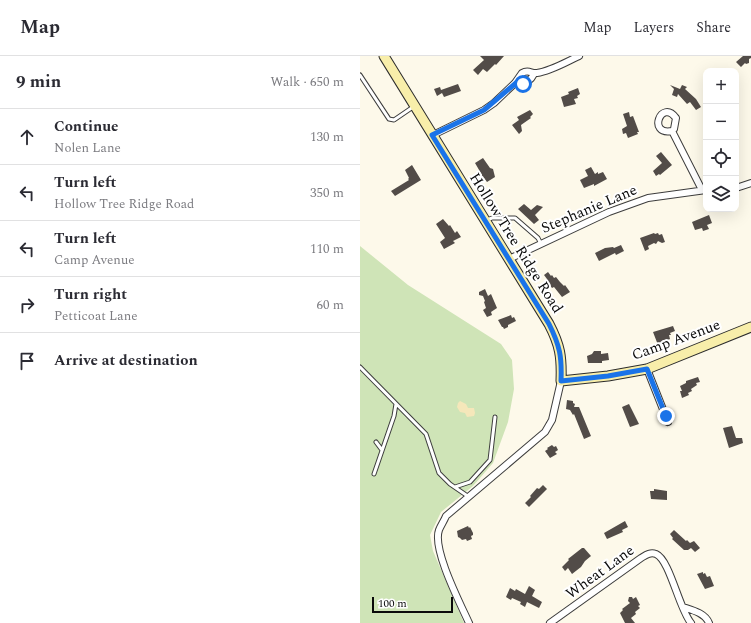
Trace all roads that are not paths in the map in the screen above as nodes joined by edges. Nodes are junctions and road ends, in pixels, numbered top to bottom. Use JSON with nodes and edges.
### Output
{"nodes":[{"id":1,"x":384,"y":56,"type":"edge"},
{"id":2,"x":579,"y":56,"type":"edge"},
{"id":3,"x":534,"y":74,"type":"junction"},
{"id":4,"x":360,"y":75,"type":"edge"},
{"id":5,"x":516,"y":83,"type":"junction"},
{"id":6,"x":415,"y":106,"type":"junction"},
{"id":7,"x":672,"y":131,"type":"dead end"},
{"id":8,"x":432,"y":135,"type":"junction"},
{"id":9,"x":751,"y":183,"type":"edge"},
{"id":10,"x":739,"y":187,"type":"edge"},
{"id":11,"x":703,"y":188,"type":"edge"},
{"id":12,"x":703,"y":190,"type":"edge"},
{"id":13,"x":485,"y":220,"type":"junction"},
{"id":14,"x":541,"y":244,"type":"junction"},
{"id":15,"x":509,"y":259,"type":"junction"},
{"id":16,"x":751,"y":327,"type":"edge"},
{"id":17,"x":360,"y":367,"type":"edge"},
{"id":18,"x":647,"y":369,"type":"junction"},
{"id":19,"x":561,"y":381,"type":"junction"},
{"id":20,"x":396,"y":404,"type":"junction"},
{"id":21,"x":495,"y":417,"type":"dead end"},
{"id":22,"x":668,"y":422,"type":"dead end"},
{"id":23,"x":376,"y":442,"type":"dead end"},
{"id":24,"x":382,"y":450,"type":"junction"},
{"id":25,"x":374,"y":474,"type":"dead end"},
{"id":26,"x":455,"y":487,"type":"junction"},
{"id":27,"x":469,"y":497,"type":"junction"},
{"id":28,"x":683,"y":607,"type":"junction"},
{"id":29,"x":469,"y":623,"type":"edge"},
{"id":30,"x":550,"y":623,"type":"edge"},
{"id":31,"x":691,"y":623,"type":"edge"},
{"id":32,"x":709,"y":623,"type":"edge"}],
"edges":[{"from":1,"to":6,"type":"street","name":"Hollow Tree Ridge Road"},
{"from":2,"to":3,"type":"street"},
{"from":3,"to":5,"type":"street"},
{"from":3,"to":5,"type":"street"},
{"from":4,"to":6,"type":"lane"},
{"from":5,"to":8,"type":"street"},
{"from":6,"to":8,"type":"street","name":"Hollow Tree Ridge Road"},
{"from":7,"to":11,"type":"street"},
{"from":8,"to":13,"type":"street","name":"Hollow Tree Ridge Road"},
{"from":9,"to":10,"type":"street"},
{"from":12,"to":14,"type":"street","name":"Stephanie Lane"},
{"from":13,"to":14,"type":"lane"},
{"from":13,"to":15,"type":"street","name":"Hollow Tree Ridge Road"},
{"from":14,"to":15,"type":"street","name":"Stephanie Lane"},
{"from":15,"to":19,"type":"street","name":"Hollow Tree Ridge Road"},
{"from":16,"to":18,"type":"street","name":"Camp Avenue"},
{"from":17,"to":20,"type":"lane"},
{"from":18,"to":19,"type":"street","name":"Camp Avenue"},
{"from":18,"to":22,"type":"street"},
{"from":19,"to":27,"type":"street","name":"Hollow Tree Ridge Road"},
{"from":20,"to":24,"type":"lane"},
{"from":20,"to":26,"type":"lane"},
{"from":21,"to":26,"type":"lane"},
{"from":23,"to":24,"type":"lane"},
{"from":24,"to":25,"type":"lane"},
{"from":26,"to":27,"type":"lane"},
{"from":27,"to":29,"type":"street","name":"Hollow Tree Ridge Road"},
{"from":28,"to":30,"type":"street","name":"Wheat Lane"},
{"from":28,"to":31,"type":"street","name":"Wheat Lane"},
{"from":28,"to":32,"type":"street"}]}
